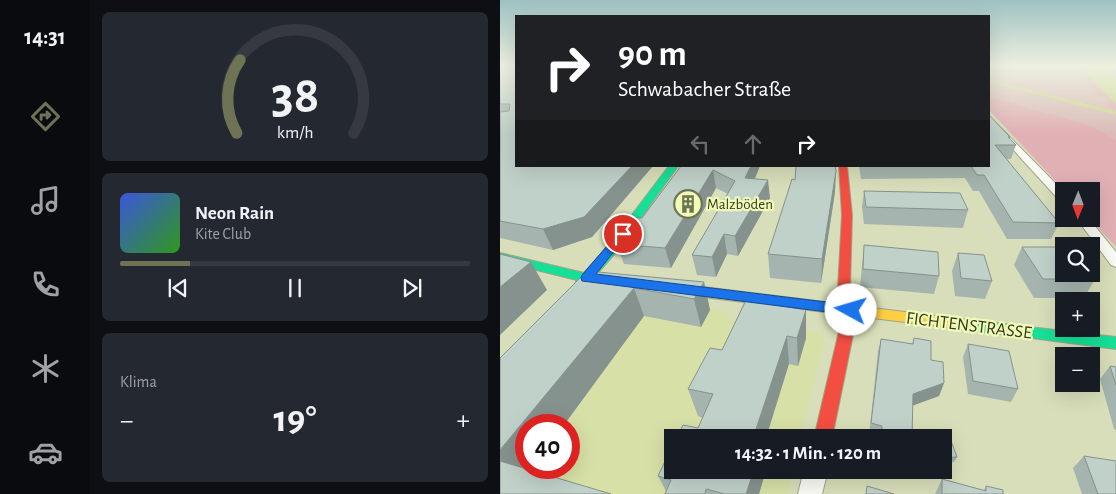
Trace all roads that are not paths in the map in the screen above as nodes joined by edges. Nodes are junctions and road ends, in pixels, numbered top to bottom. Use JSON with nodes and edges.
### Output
{"nodes":[{"id":1,"x":990,"y":119,"type":"edge"},
{"id":2,"x":673,"y":167,"type":"edge"},
{"id":3,"x":842,"y":167,"type":"edge"},
{"id":4,"x":1055,"y":188,"type":"edge"},
{"id":5,"x":1090,"y":228,"type":"edge"},
{"id":6,"x":500,"y":257,"type":"edge"},
{"id":7,"x":1116,"y":262,"type":"edge"},
{"id":8,"x":587,"y":278,"type":"junction"},
{"id":9,"x":624,"y":282,"type":"edge"},
{"id":10,"x":670,"y":288,"type":"edge"},
{"id":11,"x":575,"y":291,"type":"edge"},
{"id":12,"x":851,"y":310,"type":"junction"},
{"id":13,"x":1116,"y":343,"type":"edge"},
{"id":14,"x":825,"y":429,"type":"edge"},
{"id":15,"x":814,"y":479,"type":"edge"},
{"id":16,"x":810,"y":494,"type":"edge"}],
"edges":[{"from":1,"to":4,"type":"street"},
{"from":2,"to":8,"type":"street"},
{"from":3,"to":12,"type":"street"},
{"from":5,"to":7,"type":"street"},
{"from":6,"to":8,"type":"street"},
{"from":8,"to":9,"type":"street"},
{"from":8,"to":11,"type":"street"},
{"from":10,"to":12,"type":"street","name":"FICHTENSTRASSE"},
{"from":12,"to":13,"type":"street","name":"FICHTENSTRASSE"},
{"from":12,"to":14,"type":"street"},
{"from":15,"to":16,"type":"street"}]}
